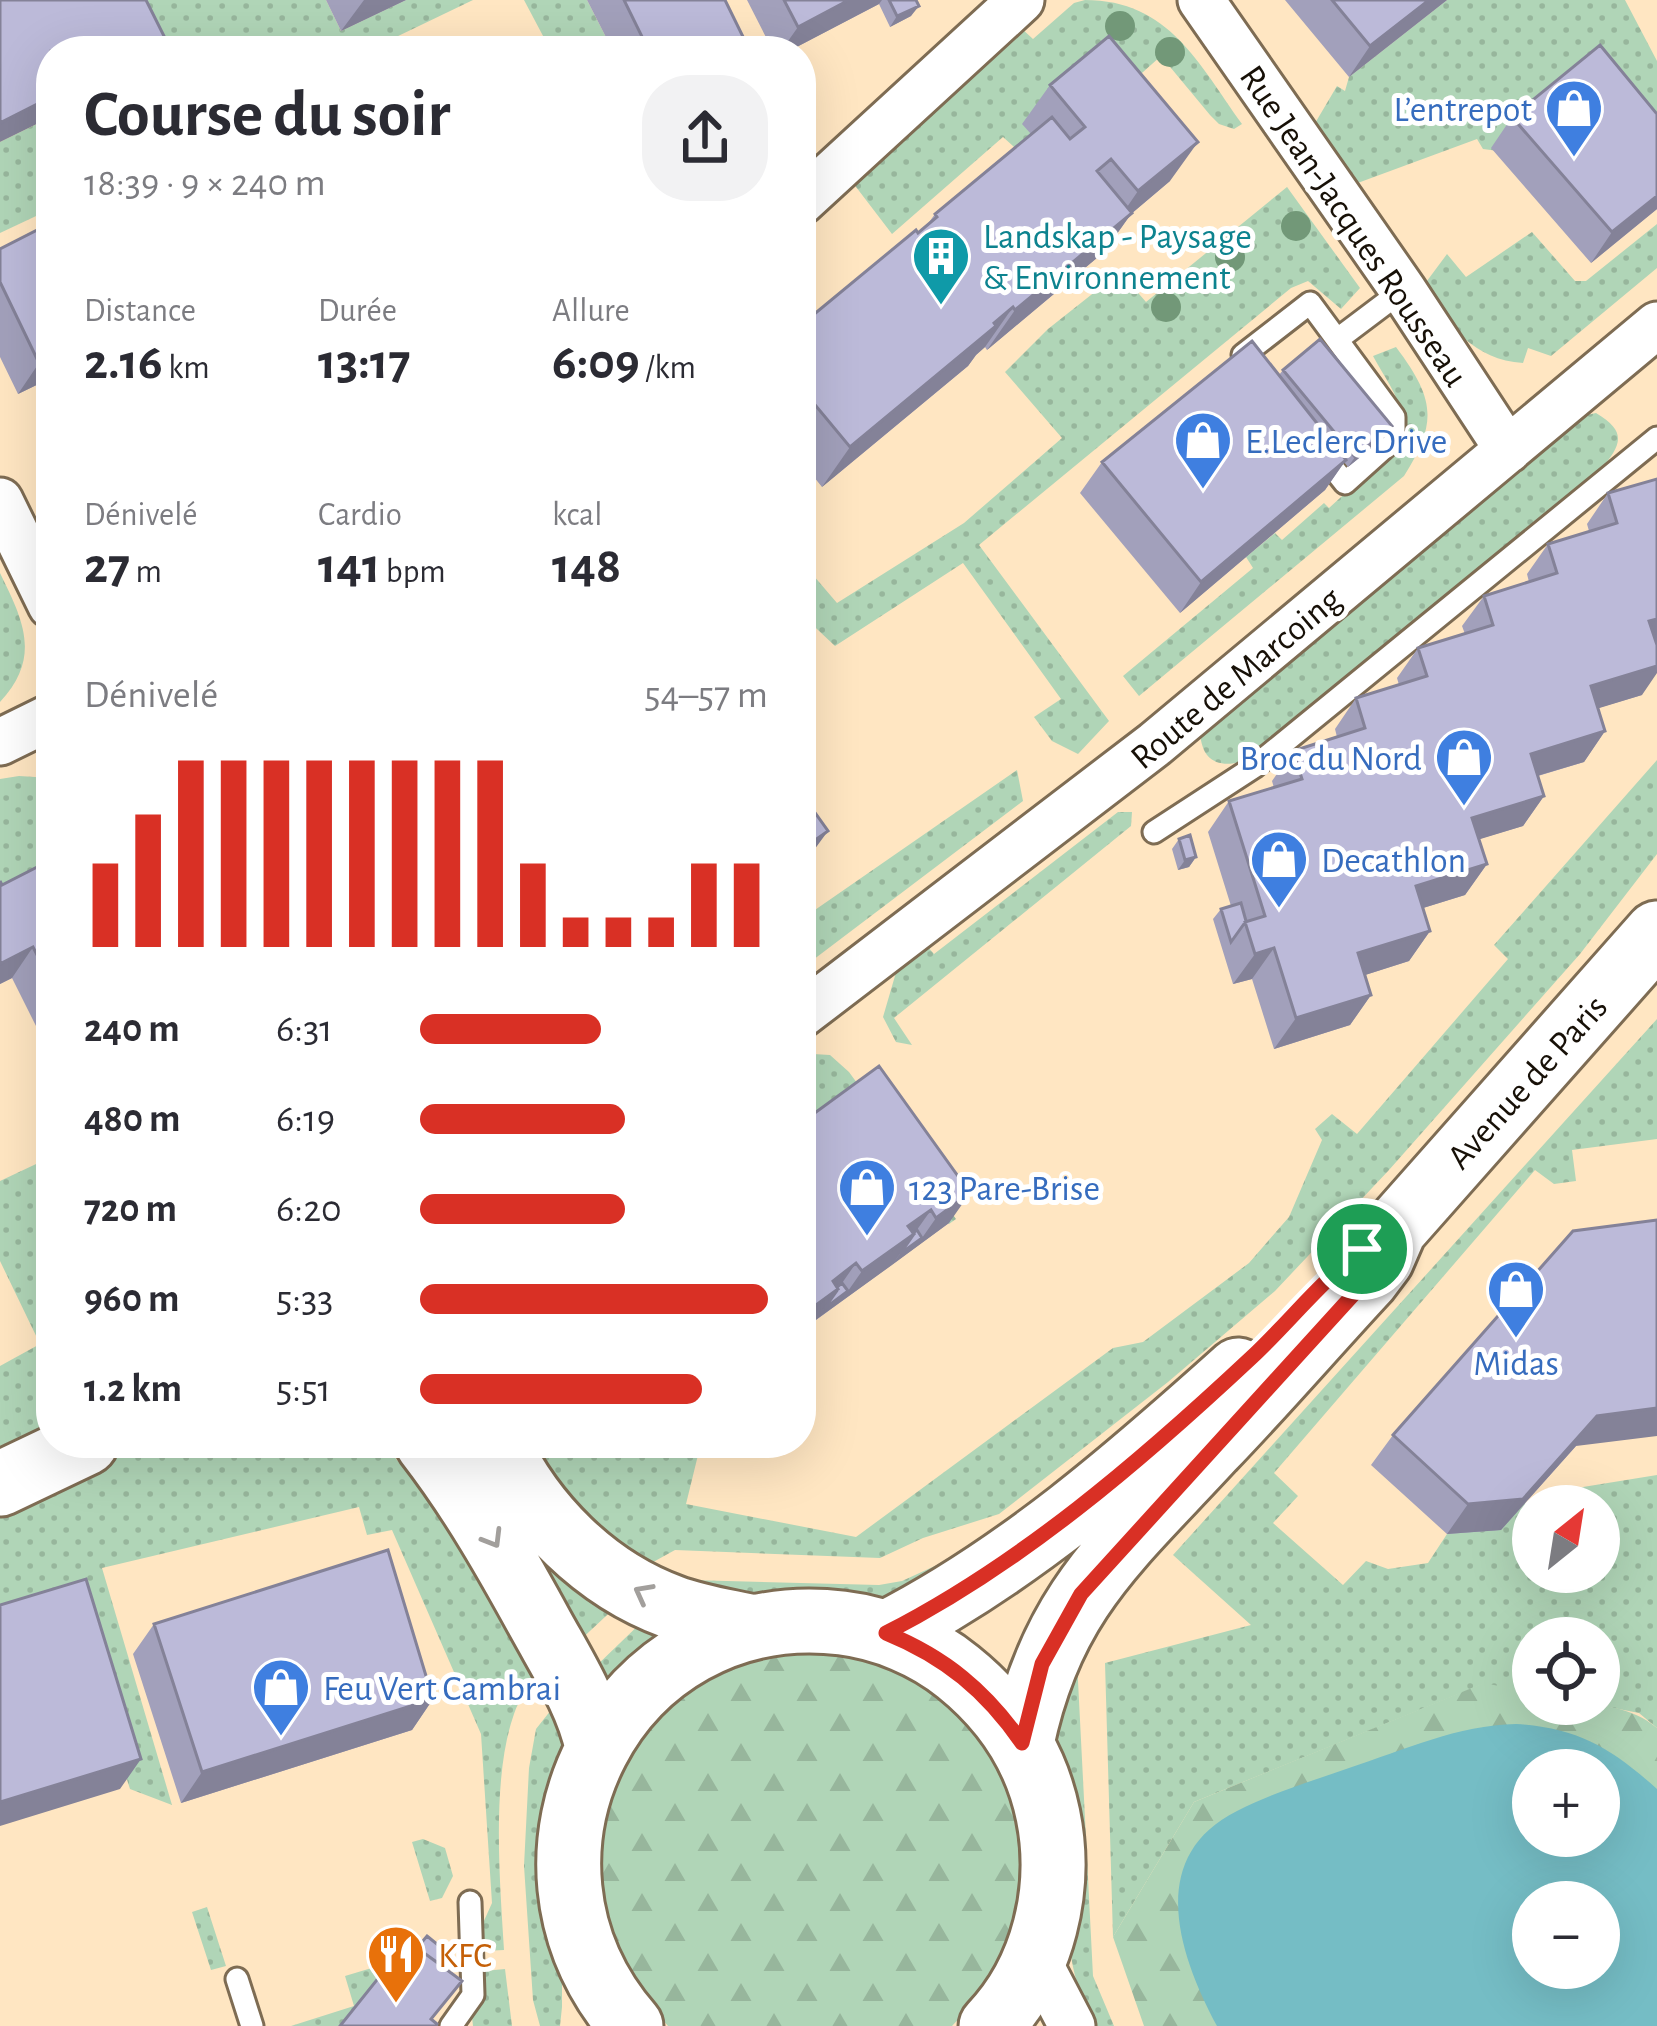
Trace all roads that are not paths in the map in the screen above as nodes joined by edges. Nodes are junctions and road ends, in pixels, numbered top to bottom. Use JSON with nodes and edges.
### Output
{"nodes":[{"id":1,"x":1021,"y":0,"type":"edge"},
{"id":2,"x":1201,"y":0,"type":"edge"},
{"id":3,"x":816,"y":188,"type":"edge"},
{"id":4,"x":1403,"y":290,"type":"junction"},
{"id":5,"x":1657,"y":325,"type":"edge"},
{"id":6,"x":1342,"y":356,"type":"junction"},
{"id":7,"x":1657,"y":438,"type":"edge"},
{"id":8,"x":1508,"y":450,"type":"junction"},
{"id":9,"x":0,"y":501,"type":"edge"},
{"id":10,"x":36,"y":574,"type":"edge"},
{"id":11,"x":36,"y":724,"type":"edge"},
{"id":12,"x":0,"y":742,"type":"edge"},
{"id":13,"x":1154,"y":832,"type":"dead end"},
{"id":14,"x":1657,"y":933,"type":"edge"},
{"id":15,"x":816,"y":1004,"type":"edge"},
{"id":16,"x":1395,"y":1229,"type":"junction"},
{"id":17,"x":55,"y":1458,"type":"edge"},
{"id":18,"x":438,"y":1458,"type":"edge"},
{"id":19,"x":507,"y":1458,"type":"edge"},
{"id":20,"x":0,"y":1484,"type":"edge"},
{"id":21,"x":754,"y":1627,"type":"junction"},
{"id":22,"x":886,"y":1633,"type":"junction"},
{"id":23,"x":1022,"y":1743,"type":"junction"},
{"id":24,"x":597,"y":1747,"type":"junction"},
{"id":25,"x":470,"y":1902,"type":"dead end"},
{"id":26,"x":1036,"y":1957,"type":"junction"},
{"id":27,"x":236,"y":1979,"type":"dead end"},
{"id":28,"x":588,"y":2000,"type":"edge"},
{"id":29,"x":252,"y":2026,"type":"edge"},
{"id":30,"x":451,"y":2026,"type":"edge"},
{"id":31,"x":631,"y":2026,"type":"edge"},
{"id":32,"x":992,"y":2026,"type":"edge"},
{"id":33,"x":1072,"y":2026,"type":"edge"}],
"edges":[{"from":1,"to":3,"type":"street"},
{"from":2,"to":4,"type":"street","name":"Rue Jean-Jacques Rousseau"},
{"from":4,"to":6,"type":"lane"},
{"from":4,"to":8,"type":"street","name":"Rue Jean-Jacques Rousseau"},
{"from":5,"to":8,"type":"street","name":"Route de Marcoing"},
{"from":6,"to":6,"type":"lane"},
{"from":7,"to":13,"type":"lane"},
{"from":8,"to":15,"type":"street","name":"Route de Marcoing"},
{"from":9,"to":10,"type":"street"},
{"from":11,"to":12,"type":"street"},
{"from":14,"to":16,"type":"main road","name":"Avenue de Paris"},
{"from":16,"to":22,"type":"main road","name":"Avenue de Paris"},
{"from":16,"to":23,"type":"main road","name":"Avenue de Paris"},
{"from":17,"to":20,"type":"main road"},
{"from":18,"to":24,"type":"main road","one_way":true},
{"from":21,"to":19,"type":"main road","one_way":true},
{"from":21,"to":22,"type":"main road"},
{"from":21,"to":24,"type":"main road"},
{"from":22,"to":23,"type":"main road"},
{"from":23,"to":26,"type":"main road"},
{"from":24,"to":28,"type":"main road"},
{"from":25,"to":30,"type":"lane"},
{"from":26,"to":32,"type":"main road"},
{"from":26,"to":33,"type":"street"},
{"from":27,"to":29,"type":"lane"},
{"from":28,"to":31,"type":"main road"}]}
